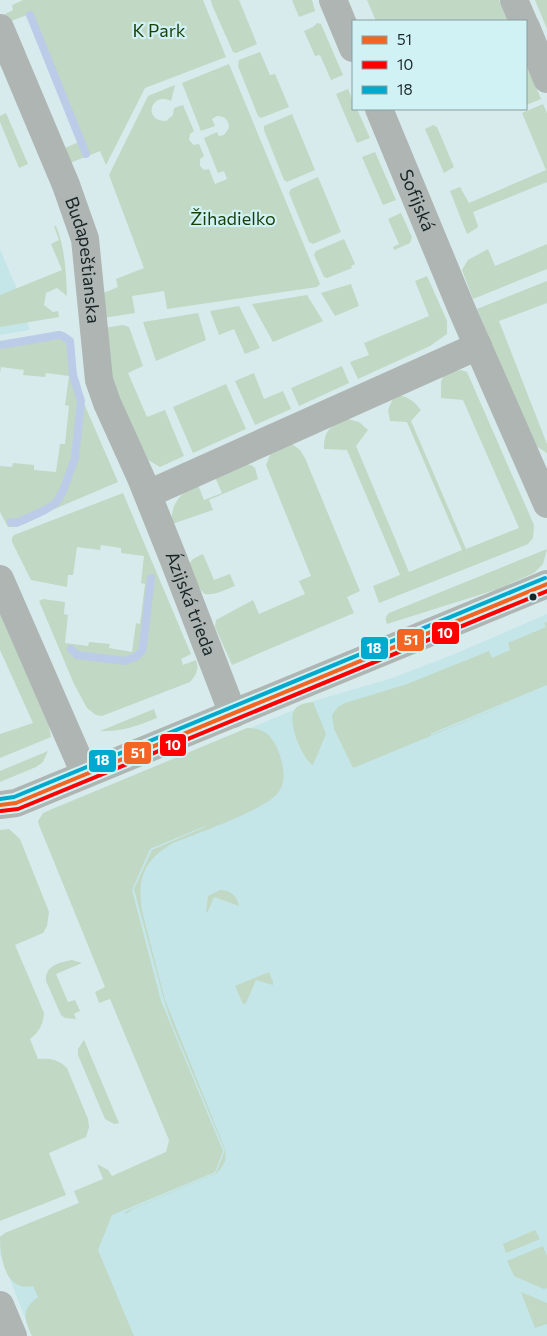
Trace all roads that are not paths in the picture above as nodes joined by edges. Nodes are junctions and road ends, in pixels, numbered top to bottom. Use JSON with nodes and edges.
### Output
{"nodes":[{"id":1,"x":333,"y":0,"type":"edge"},
{"id":2,"x":514,"y":0,"type":"edge"},
{"id":3,"x":523,"y":20,"type":"edge"},
{"id":4,"x":0,"y":28,"type":"edge"},
{"id":5,"x":527,"y":30,"type":"edge"},
{"id":6,"x":352,"y":46,"type":"edge"},
{"id":7,"x":547,"y":78,"type":"edge"},
{"id":8,"x":379,"y":110,"type":"edge"},
{"id":9,"x":478,"y":346,"type":"junction"},
{"id":10,"x":148,"y":494,"type":"junction"},
{"id":11,"x":547,"y":504,"type":"edge"},
{"id":12,"x":0,"y":579,"type":"edge"},
{"id":13,"x":547,"y":584,"type":"edge"},
{"id":14,"x":233,"y":714,"type":"junction"},
{"id":15,"x":86,"y":774,"type":"junction"},
{"id":16,"x":5,"y":807,"type":"edge"},
{"id":17,"x":0,"y":1305,"type":"edge"},
{"id":18,"x":13,"y":1336,"type":"edge"}],
"edges":[{"from":1,"to":6,"type":"street"},
{"from":2,"to":3,"type":"street"},
{"from":4,"to":10,"type":"street","name":"Budapeštianska"},
{"from":5,"to":7,"type":"street"},
{"from":8,"to":9,"type":"street","name":"Sofijská"},
{"from":9,"to":10,"type":"street"},
{"from":9,"to":11,"type":"street","name":"Sofijská"},
{"from":10,"to":14,"type":"street","name":"Ázijská trieda"},
{"from":12,"to":15,"type":"street"},
{"from":13,"to":14,"type":"street"},
{"from":14,"to":15,"type":"street"},
{"from":15,"to":16,"type":"street"},
{"from":17,"to":18,"type":"street"}]}
